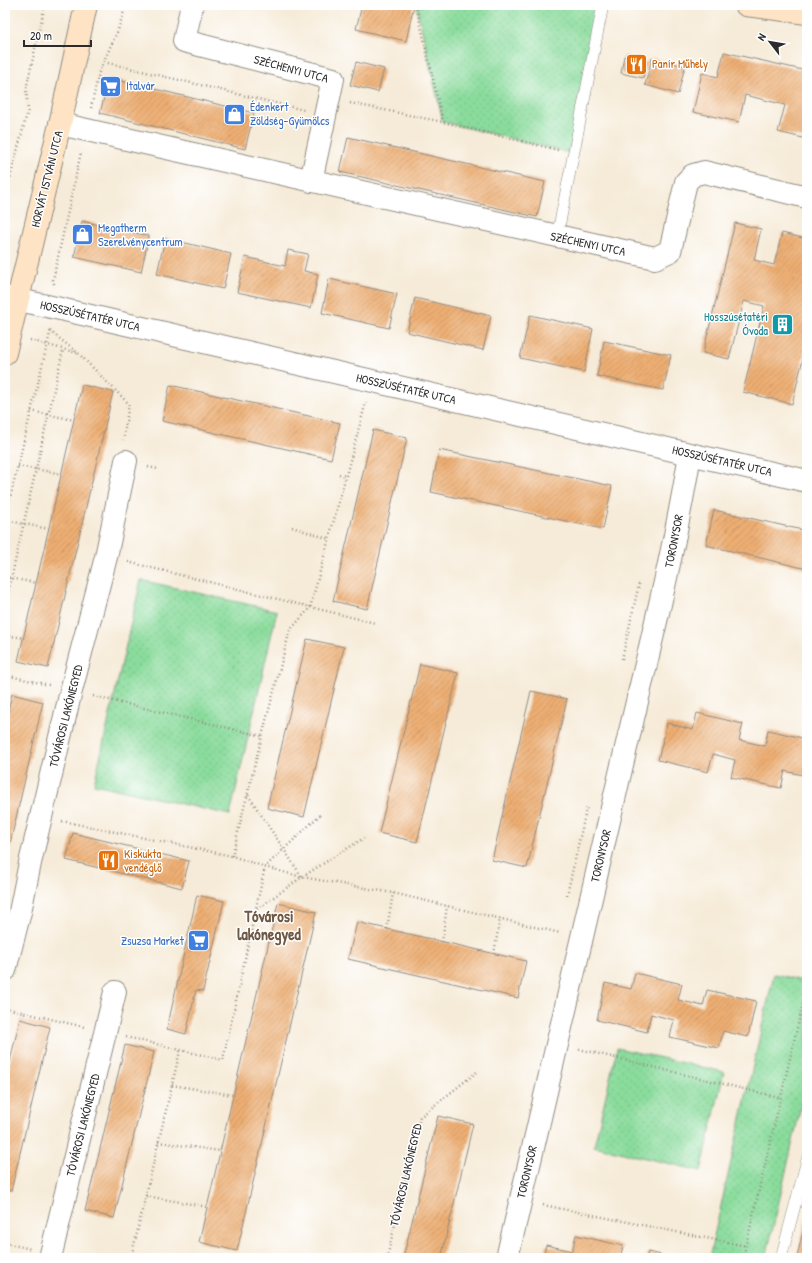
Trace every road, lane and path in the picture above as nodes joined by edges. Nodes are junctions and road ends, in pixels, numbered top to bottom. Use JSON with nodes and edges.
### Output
{"nodes":[{"id":1,"x":45,"y":5,"type":"edge"},
{"id":2,"x":86,"y":5,"type":"edge"},
{"id":3,"x":126,"y":5,"type":"edge"},
{"id":4,"x":192,"y":5,"type":"edge"},
{"id":5,"x":416,"y":5,"type":"edge"},
{"id":6,"x":603,"y":5,"type":"edge"},
{"id":7,"x":746,"y":5,"type":"edge"},
{"id":8,"x":807,"y":13,"type":"edge"},
{"id":9,"x":104,"y":62,"type":"junction"},
{"id":10,"x":326,"y":107,"type":"junction"},
{"id":11,"x":443,"y":122,"type":"junction"},
{"id":12,"x":60,"y":124,"type":"junction"},
{"id":13,"x":86,"y":130,"type":"junction"},
{"id":14,"x":574,"y":154,"type":"junction"},
{"id":15,"x":310,"y":181,"type":"junction"},
{"id":16,"x":5,"y":197,"type":"edge"},
{"id":17,"x":807,"y":197,"type":"edge"},
{"id":18,"x":557,"y":237,"type":"junction"},
{"id":19,"x":11,"y":299,"type":"edge"},
{"id":20,"x":56,"y":308,"type":"junction"},
{"id":21,"x":50,"y":331,"type":"junction"},
{"id":22,"x":46,"y":345,"type":"junction"},
{"id":23,"x":63,"y":350,"type":"junction"},
{"id":24,"x":5,"y":353,"type":"edge"},
{"id":25,"x":79,"y":354,"type":"junction"},
{"id":26,"x":366,"y":402,"type":"dead end"},
{"id":27,"x":31,"y":411,"type":"junction"},
{"id":28,"x":48,"y":415,"type":"junction"},
{"id":29,"x":74,"y":420,"type":"dead end"},
{"id":30,"x":124,"y":454,"type":"joint"},
{"id":31,"x":690,"y":454,"type":"junction"},
{"id":32,"x":18,"y":466,"type":"junction"},
{"id":33,"x":36,"y":470,"type":"junction"},
{"id":34,"x":62,"y":474,"type":"dead end"},
{"id":35,"x":339,"y":474,"type":"dead end"},
{"id":36,"x":345,"y":476,"type":"junction"},
{"id":37,"x":807,"y":481,"type":"edge"},
{"id":38,"x":5,"y":520,"type":"edge"},
{"id":39,"x":24,"y":524,"type":"junction"},
{"id":40,"x":292,"y":527,"type":"dead end"},
{"id":41,"x":49,"y":529,"type":"dead end"},
{"id":42,"x":329,"y":539,"type":"junction"},
{"id":43,"x":106,"y":557,"type":"junction"},
{"id":44,"x":5,"y":577,"type":"edge"},
{"id":45,"x":11,"y":579,"type":"junction"},
{"id":46,"x":36,"y":583,"type":"dead end"},
{"id":47,"x":5,"y":606,"type":"edge"},
{"id":48,"x":310,"y":608,"type":"junction"},
{"id":49,"x":375,"y":623,"type":"dead end"},
{"id":50,"x":5,"y":635,"type":"edge"},
{"id":51,"x":24,"y":638,"type":"dead end"},
{"id":52,"x":5,"y":674,"type":"edge"},
{"id":53,"x":71,"y":691,"type":"junction"},
{"id":54,"x":262,"y":736,"type":"junction"},
{"id":55,"x":248,"y":794,"type":"junction"},
{"id":56,"x":320,"y":815,"type":"dead end"},
{"id":57,"x":42,"y":816,"type":"junction"},
{"id":58,"x":364,"y":838,"type":"dead end"},
{"id":59,"x":284,"y":850,"type":"junction"},
{"id":60,"x":232,"y":856,"type":"junction"},
{"id":61,"x":264,"y":867,"type":"junction"},
{"id":62,"x":302,"y":877,"type":"junction"},
{"id":63,"x":393,"y":893,"type":"junction"},
{"id":64,"x":447,"y":906,"type":"junction"},
{"id":65,"x":256,"y":910,"type":"junction"},
{"id":66,"x":500,"y":918,"type":"junction"},
{"id":67,"x":388,"y":929,"type":"dead end"},
{"id":68,"x":582,"y":938,"type":"junction"},
{"id":69,"x":442,"y":942,"type":"dead end"},
{"id":70,"x":494,"y":954,"type":"dead end"},
{"id":71,"x":6,"y":969,"type":"edge"},
{"id":72,"x":807,"y":986,"type":"edge"},
{"id":73,"x":115,"y":992,"type":"dead end"},
{"id":74,"x":5,"y":1008,"type":"edge"},
{"id":75,"x":105,"y":1032,"type":"junction"},
{"id":76,"x":573,"y":1048,"type":"dead end"},
{"id":77,"x":180,"y":1051,"type":"junction"},
{"id":78,"x":478,"y":1071,"type":"dead end"},
{"id":79,"x":172,"y":1084,"type":"junction"},
{"id":80,"x":233,"y":1095,"type":"dead end"},
{"id":81,"x":781,"y":1098,"type":"junction"},
{"id":82,"x":158,"y":1142,"type":"junction"},
{"id":83,"x":220,"y":1151,"type":"dead end"},
{"id":84,"x":807,"y":1160,"type":"edge"},
{"id":85,"x":146,"y":1196,"type":"junction"},
{"id":86,"x":536,"y":1203,"type":"dead end"},
{"id":87,"x":208,"y":1206,"type":"dead end"},
{"id":88,"x":746,"y":1246,"type":"junction"},
{"id":89,"x":50,"y":1258,"type":"edge"},
{"id":90,"x":131,"y":1258,"type":"edge"},
{"id":91,"x":387,"y":1258,"type":"edge"},
{"id":92,"x":507,"y":1258,"type":"edge"},
{"id":93,"x":743,"y":1258,"type":"edge"},
{"id":94,"x":781,"y":1258,"type":"edge"}],
"edges":[{"from":1,"to":16,"type":"path"},
{"from":2,"to":12,"type":"main road","name":"HORVÁT ISTVÁN UTCA"},
{"from":3,"to":9,"type":"path"},
{"from":4,"to":10,"type":"street","name":"SZÉCHENYI UTCA"},
{"from":5,"to":11,"type":"path"},
{"from":6,"to":14,"type":"lane"},
{"from":7,"to":8,"type":"main road"},
{"from":9,"to":10,"type":"path"},
{"from":9,"to":13,"type":"path"},
{"from":10,"to":11,"type":"path"},
{"from":10,"to":15,"type":"street","name":"SZÉCHENYI UTCA"},
{"from":11,"to":14,"type":"path"},
{"from":12,"to":13,"type":"street","name":"SZÉCHENYI UTCA"},
{"from":12,"to":19,"type":"main road","name":"HORVÁT ISTVÁN UTCA"},
{"from":13,"to":15,"type":"street","name":"SZÉCHENYI UTCA"},
{"from":13,"to":20,"type":"path"},
{"from":14,"to":18,"type":"lane"},
{"from":15,"to":18,"type":"street","name":"SZÉCHENYI UTCA"},
{"from":17,"to":18,"type":"street","name":"SZÉCHENYI UTCA"},
{"from":19,"to":20,"type":"street","name":"HOSSZÚSÉTATÉR UTCA"},
{"from":19,"to":24,"type":"main road","name":"HORVÁT ISTVÁN UTCA"},
{"from":20,"to":21,"type":"path"},
{"from":20,"to":31,"type":"street","name":"HOSSZÚSÉTATÉR UTCA"},
{"from":21,"to":22,"type":"path"},
{"from":21,"to":25,"type":"path"},
{"from":22,"to":23,"type":"path"},
{"from":22,"to":27,"type":"path"},
{"from":23,"to":25,"type":"path"},
{"from":23,"to":28,"type":"path"},
{"from":25,"to":30,"type":"path"},
{"from":26,"to":36,"type":"path"},
{"from":27,"to":28,"type":"path"},
{"from":27,"to":32,"type":"path"},
{"from":28,"to":29,"type":"path"},
{"from":28,"to":33,"type":"path"},
{"from":30,"to":43,"type":"street","name":"TÓVÁROSI LAKÓNEGYED"},
{"from":31,"to":37,"type":"street","name":"HOSSZÚSÉTATÉR UTCA"},
{"from":31,"to":68,"type":"street","name":"TORONYSOR"},
{"from":32,"to":33,"type":"path"},
{"from":32,"to":38,"type":"path"},
{"from":33,"to":34,"type":"path"},
{"from":33,"to":39,"type":"path"},
{"from":35,"to":36,"type":"path"},
{"from":36,"to":42,"type":"path"},
{"from":38,"to":39,"type":"path"},
{"from":39,"to":41,"type":"path"},
{"from":39,"to":45,"type":"path"},
{"from":40,"to":42,"type":"path"},
{"from":42,"to":48,"type":"path"},
{"from":43,"to":48,"type":"path"},
{"from":43,"to":53,"type":"street","name":"TÓVÁROSI LAKÓNEGYED"},
{"from":44,"to":45,"type":"path"},
{"from":45,"to":46,"type":"path"},
{"from":45,"to":47,"type":"path"},
{"from":48,"to":49,"type":"path"},
{"from":48,"to":54,"type":"path"},
{"from":50,"to":51,"type":"path"},
{"from":52,"to":53,"type":"path"},
{"from":53,"to":54,"type":"path"},
{"from":53,"to":57,"type":"street","name":"TÓVÁROSI LAKÓNEGYED"},
{"from":54,"to":55,"type":"path"},
{"from":55,"to":59,"type":"path"},
{"from":55,"to":60,"type":"path"},
{"from":56,"to":59,"type":"path"},
{"from":57,"to":60,"type":"path"},
{"from":57,"to":71,"type":"street","name":"TÓVÁROSI LAKÓNEGYED"},
{"from":58,"to":62,"type":"path"},
{"from":59,"to":61,"type":"path"},
{"from":59,"to":62,"type":"path"},
{"from":60,"to":61,"type":"path"},
{"from":61,"to":62,"type":"path"},
{"from":61,"to":65,"type":"path"},
{"from":62,"to":63,"type":"path"},
{"from":62,"to":65,"type":"path"},
{"from":63,"to":64,"type":"path"},
{"from":63,"to":67,"type":"path"},
{"from":64,"to":66,"type":"path"},
{"from":64,"to":69,"type":"path"},
{"from":65,"to":77,"type":"path"},
{"from":66,"to":68,"type":"path"},
{"from":66,"to":70,"type":"path"},
{"from":68,"to":92,"type":"street","name":"TORONYSOR"},
{"from":72,"to":81,"type":"path"},
{"from":73,"to":75,"type":"street","name":"TÓVÁROSI LAKÓNEGYED"},
{"from":74,"to":75,"type":"path"},
{"from":75,"to":77,"type":"path"},
{"from":75,"to":89,"type":"street","name":"TÓVÁROSI LAKÓNEGYED"},
{"from":76,"to":81,"type":"path"},
{"from":77,"to":79,"type":"path"},
{"from":78,"to":91,"type":"path","name":"TÓVÁROSI LAKÓNEGYED"},
{"from":79,"to":80,"type":"path"},
{"from":79,"to":82,"type":"path"},
{"from":81,"to":88,"type":"path"},
{"from":82,"to":83,"type":"path"},
{"from":82,"to":85,"type":"path"},
{"from":84,"to":94,"type":"lane"},
{"from":85,"to":87,"type":"path"},
{"from":85,"to":90,"type":"path"},
{"from":86,"to":88,"type":"path"},
{"from":88,"to":93,"type":"path"}]}
